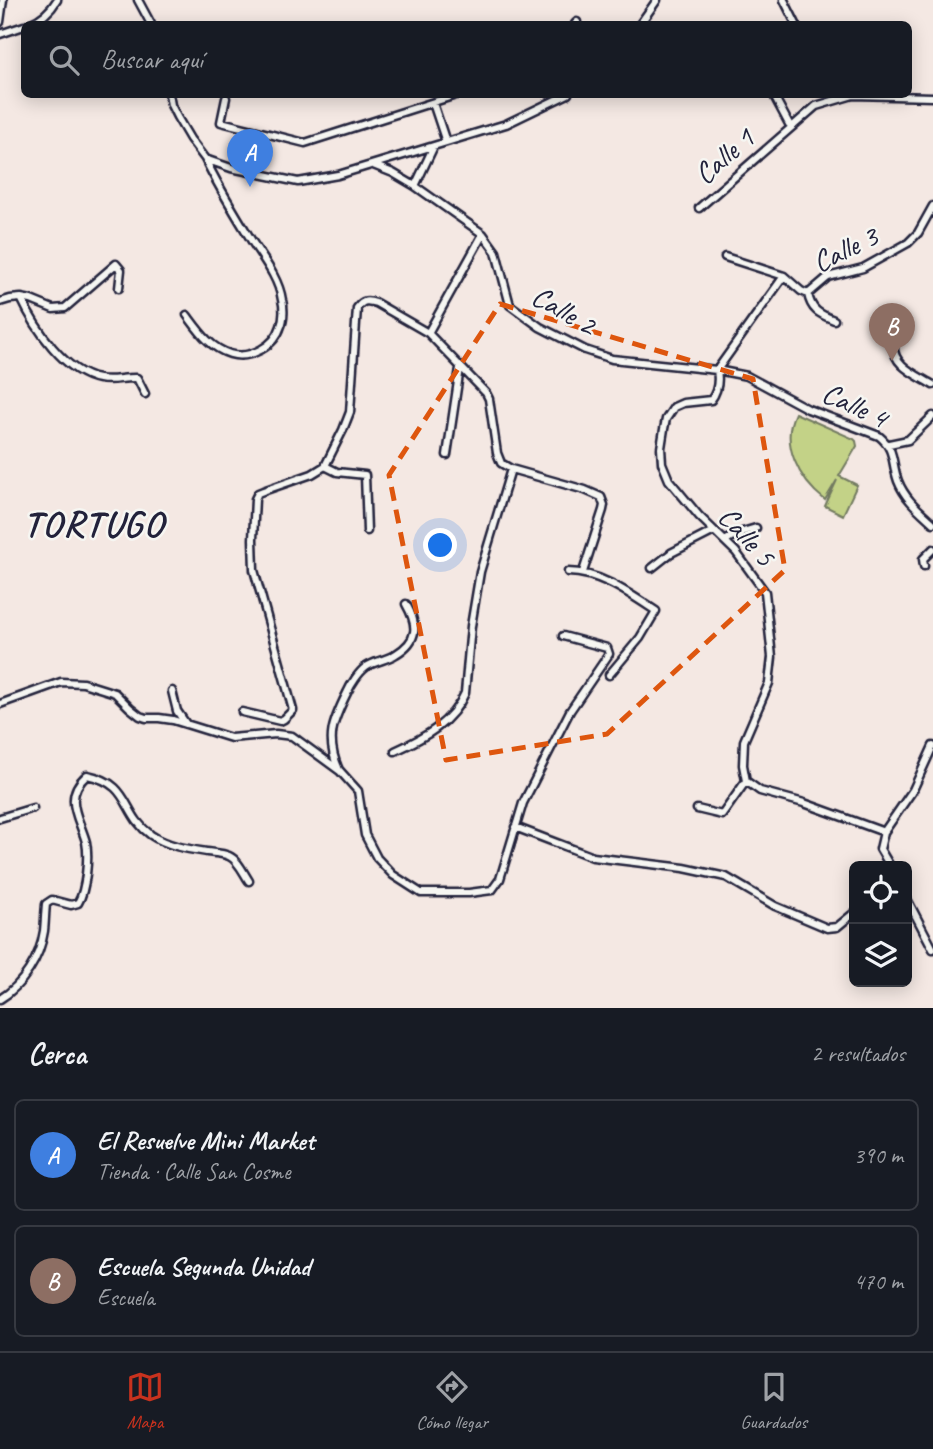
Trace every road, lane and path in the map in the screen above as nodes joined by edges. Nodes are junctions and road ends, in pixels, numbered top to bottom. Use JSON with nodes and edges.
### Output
{"nodes":[{"id":1,"x":3,"y":0,"type":"edge"},
{"id":2,"x":57,"y":0,"type":"edge"},
{"id":3,"x":138,"y":0,"type":"edge"},
{"id":4,"x":657,"y":0,"type":"edge"},
{"id":5,"x":784,"y":0,"type":"edge"},
{"id":6,"x":36,"y":21,"type":"edge"},
{"id":7,"x":149,"y":21,"type":"edge"},
{"id":8,"x":642,"y":21,"type":"edge"},
{"id":9,"x":794,"y":21,"type":"edge"},
{"id":10,"x":0,"y":22,"type":"edge"},
{"id":11,"x":21,"y":27,"type":"edge"},
{"id":12,"x":0,"y":34,"type":"edge"},
{"id":13,"x":912,"y":96,"type":"edge"},
{"id":14,"x":933,"y":97,"type":"edge"},
{"id":15,"x":170,"y":98,"type":"edge"},
{"id":16,"x":226,"y":98,"type":"dead end"},
{"id":17,"x":447,"y":98,"type":"edge"},
{"id":18,"x":560,"y":98,"type":"edge"},
{"id":19,"x":775,"y":98,"type":"edge"},
{"id":20,"x":842,"y":98,"type":"edge"},
{"id":21,"x":433,"y":103,"type":"junction"},
{"id":22,"x":792,"y":126,"type":"junction"},
{"id":23,"x":446,"y":142,"type":"junction"},
{"id":24,"x":434,"y":146,"type":"junction"},
{"id":25,"x":205,"y":159,"type":"junction"},
{"id":26,"x":373,"y":165,"type":"junction"},
{"id":27,"x":415,"y":186,"type":"junction"},
{"id":28,"x":933,"y":206,"type":"edge"},
{"id":29,"x":699,"y":208,"type":"dead end"},
{"id":30,"x":483,"y":234,"type":"junction"},
{"id":31,"x":725,"y":257,"type":"dead end"},
{"id":32,"x":784,"y":276,"type":"junction"},
{"id":33,"x":119,"y":288,"type":"dead end"},
{"id":34,"x":808,"y":294,"type":"junction"},
{"id":35,"x":21,"y":298,"type":"junction"},
{"id":36,"x":0,"y":302,"type":"edge"},
{"id":37,"x":187,"y":315,"type":"dead end"},
{"id":38,"x":834,"y":320,"type":"dead end"},
{"id":39,"x":428,"y":333,"type":"junction"},
{"id":40,"x":894,"y":342,"type":"dead end"},
{"id":41,"x":460,"y":368,"type":"junction"},
{"id":42,"x":718,"y":370,"type":"junction"},
{"id":43,"x":933,"y":385,"type":"edge"},
{"id":44,"x":145,"y":394,"type":"dead end"},
{"id":45,"x":933,"y":416,"type":"edge"},
{"id":46,"x":889,"y":444,"type":"junction"},
{"id":47,"x":447,"y":454,"type":"dead end"},
{"id":48,"x":325,"y":466,"type":"junction"},
{"id":49,"x":511,"y":469,"type":"junction"},
{"id":50,"x":933,"y":523,"type":"edge"},
{"id":51,"x":756,"y":528,"type":"dead end"},
{"id":52,"x":367,"y":531,"type":"dead end"},
{"id":53,"x":714,"y":531,"type":"junction"},
{"id":54,"x":725,"y":541,"type":"junction"},
{"id":55,"x":933,"y":549,"type":"edge"},
{"id":56,"x":924,"y":566,"type":"dead end"},
{"id":57,"x":652,"y":568,"type":"dead end"},
{"id":58,"x":568,"y":572,"type":"dead end"},
{"id":59,"x":583,"y":572,"type":"junction"},
{"id":60,"x":406,"y":604,"type":"dead end"},
{"id":61,"x":564,"y":636,"type":"dead end"},
{"id":62,"x":609,"y":675,"type":"dead end"},
{"id":63,"x":172,"y":691,"type":"dead end"},
{"id":64,"x":0,"y":704,"type":"edge"},
{"id":65,"x":242,"y":712,"type":"dead end"},
{"id":66,"x":186,"y":724,"type":"junction"},
{"id":67,"x":933,"y":746,"type":"edge"},
{"id":68,"x":395,"y":751,"type":"dead end"},
{"id":69,"x":340,"y":771,"type":"junction"},
{"id":70,"x":746,"y":781,"type":"junction"},
{"id":71,"x":33,"y":808,"type":"dead end"},
{"id":72,"x":697,"y":808,"type":"dead end"},
{"id":73,"x":0,"y":818,"type":"edge"},
{"id":74,"x":515,"y":827,"type":"junction"},
{"id":75,"x":884,"y":832,"type":"junction"},
{"id":76,"x":887,"y":861,"type":"edge"},
{"id":77,"x":249,"y":881,"type":"dead end"},
{"id":78,"x":912,"y":909,"type":"edge"},
{"id":79,"x":849,"y":917,"type":"edge"},
{"id":80,"x":933,"y":949,"type":"edge"},
{"id":81,"x":0,"y":999,"type":"edge"}],
"edges":[{"from":1,"to":10,"type":"street"},
{"from":2,"to":6,"type":"street"},
{"from":3,"to":7,"type":"street"},
{"from":4,"to":8,"type":"street"},
{"from":5,"to":9,"type":"street"},
{"from":11,"to":12,"type":"street"},
{"from":13,"to":14,"type":"street","name":"Calle 1"},
{"from":15,"to":25,"type":"street"},
{"from":16,"to":21,"type":"street"},
{"from":17,"to":21,"type":"street"},
{"from":18,"to":23,"type":"street"},
{"from":19,"to":22,"type":"street"},
{"from":20,"to":22,"type":"street","name":"Calle 1"},
{"from":21,"to":23,"type":"street"},
{"from":22,"to":29,"type":"street","name":"Calle 1"},
{"from":23,"to":24,"type":"street"},
{"from":24,"to":26,"type":"street"},
{"from":24,"to":27,"type":"street"},
{"from":25,"to":26,"type":"street"},
{"from":25,"to":37,"type":"street"},
{"from":26,"to":27,"type":"street","name":"Calle 2"},
{"from":27,"to":30,"type":"street","name":"Calle 2"},
{"from":28,"to":34,"type":"street","name":"Calle 3"},
{"from":30,"to":39,"type":"street"},
{"from":30,"to":42,"type":"street","name":"Calle 2"},
{"from":31,"to":32,"type":"street","name":"Calle 3"},
{"from":32,"to":34,"type":"street","name":"Calle 3"},
{"from":32,"to":42,"type":"street","name":"Calle 5"},
{"from":33,"to":35,"type":"street"},
{"from":34,"to":38,"type":"street"},
{"from":35,"to":36,"type":"street"},
{"from":35,"to":44,"type":"street"},
{"from":39,"to":41,"type":"street"},
{"from":39,"to":48,"type":"street"},
{"from":40,"to":43,"type":"street"},
{"from":41,"to":47,"type":"street"},
{"from":41,"to":49,"type":"street"},
{"from":42,"to":46,"type":"street","name":"Calle 4"},
{"from":42,"to":53,"type":"street","name":"Calle 5"},
{"from":45,"to":46,"type":"street"},
{"from":46,"to":50,"type":"street","name":"Calle 4"},
{"from":48,"to":52,"type":"street"},
{"from":48,"to":65,"type":"street"},
{"from":49,"to":59,"type":"street"},
{"from":49,"to":68,"type":"street"},
{"from":51,"to":54,"type":"street"},
{"from":53,"to":54,"type":"street","name":"Calle 5"},
{"from":53,"to":57,"type":"street"},
{"from":54,"to":70,"type":"street","name":"Calle 5"},
{"from":55,"to":56,"type":"street"},
{"from":58,"to":59,"type":"street"},
{"from":59,"to":62,"type":"street"},
{"from":60,"to":69,"type":"street"},
{"from":61,"to":74,"type":"street"},
{"from":63,"to":66,"type":"street"},
{"from":64,"to":66,"type":"street"},
{"from":66,"to":69,"type":"street"},
{"from":67,"to":75,"type":"street"},
{"from":69,"to":74,"type":"street"},
{"from":70,"to":72,"type":"street"},
{"from":70,"to":75,"type":"street"},
{"from":71,"to":73,"type":"street"},
{"from":74,"to":79,"type":"street"},
{"from":75,"to":76,"type":"street"},
{"from":77,"to":81,"type":"street"},
{"from":78,"to":80,"type":"street"}]}
